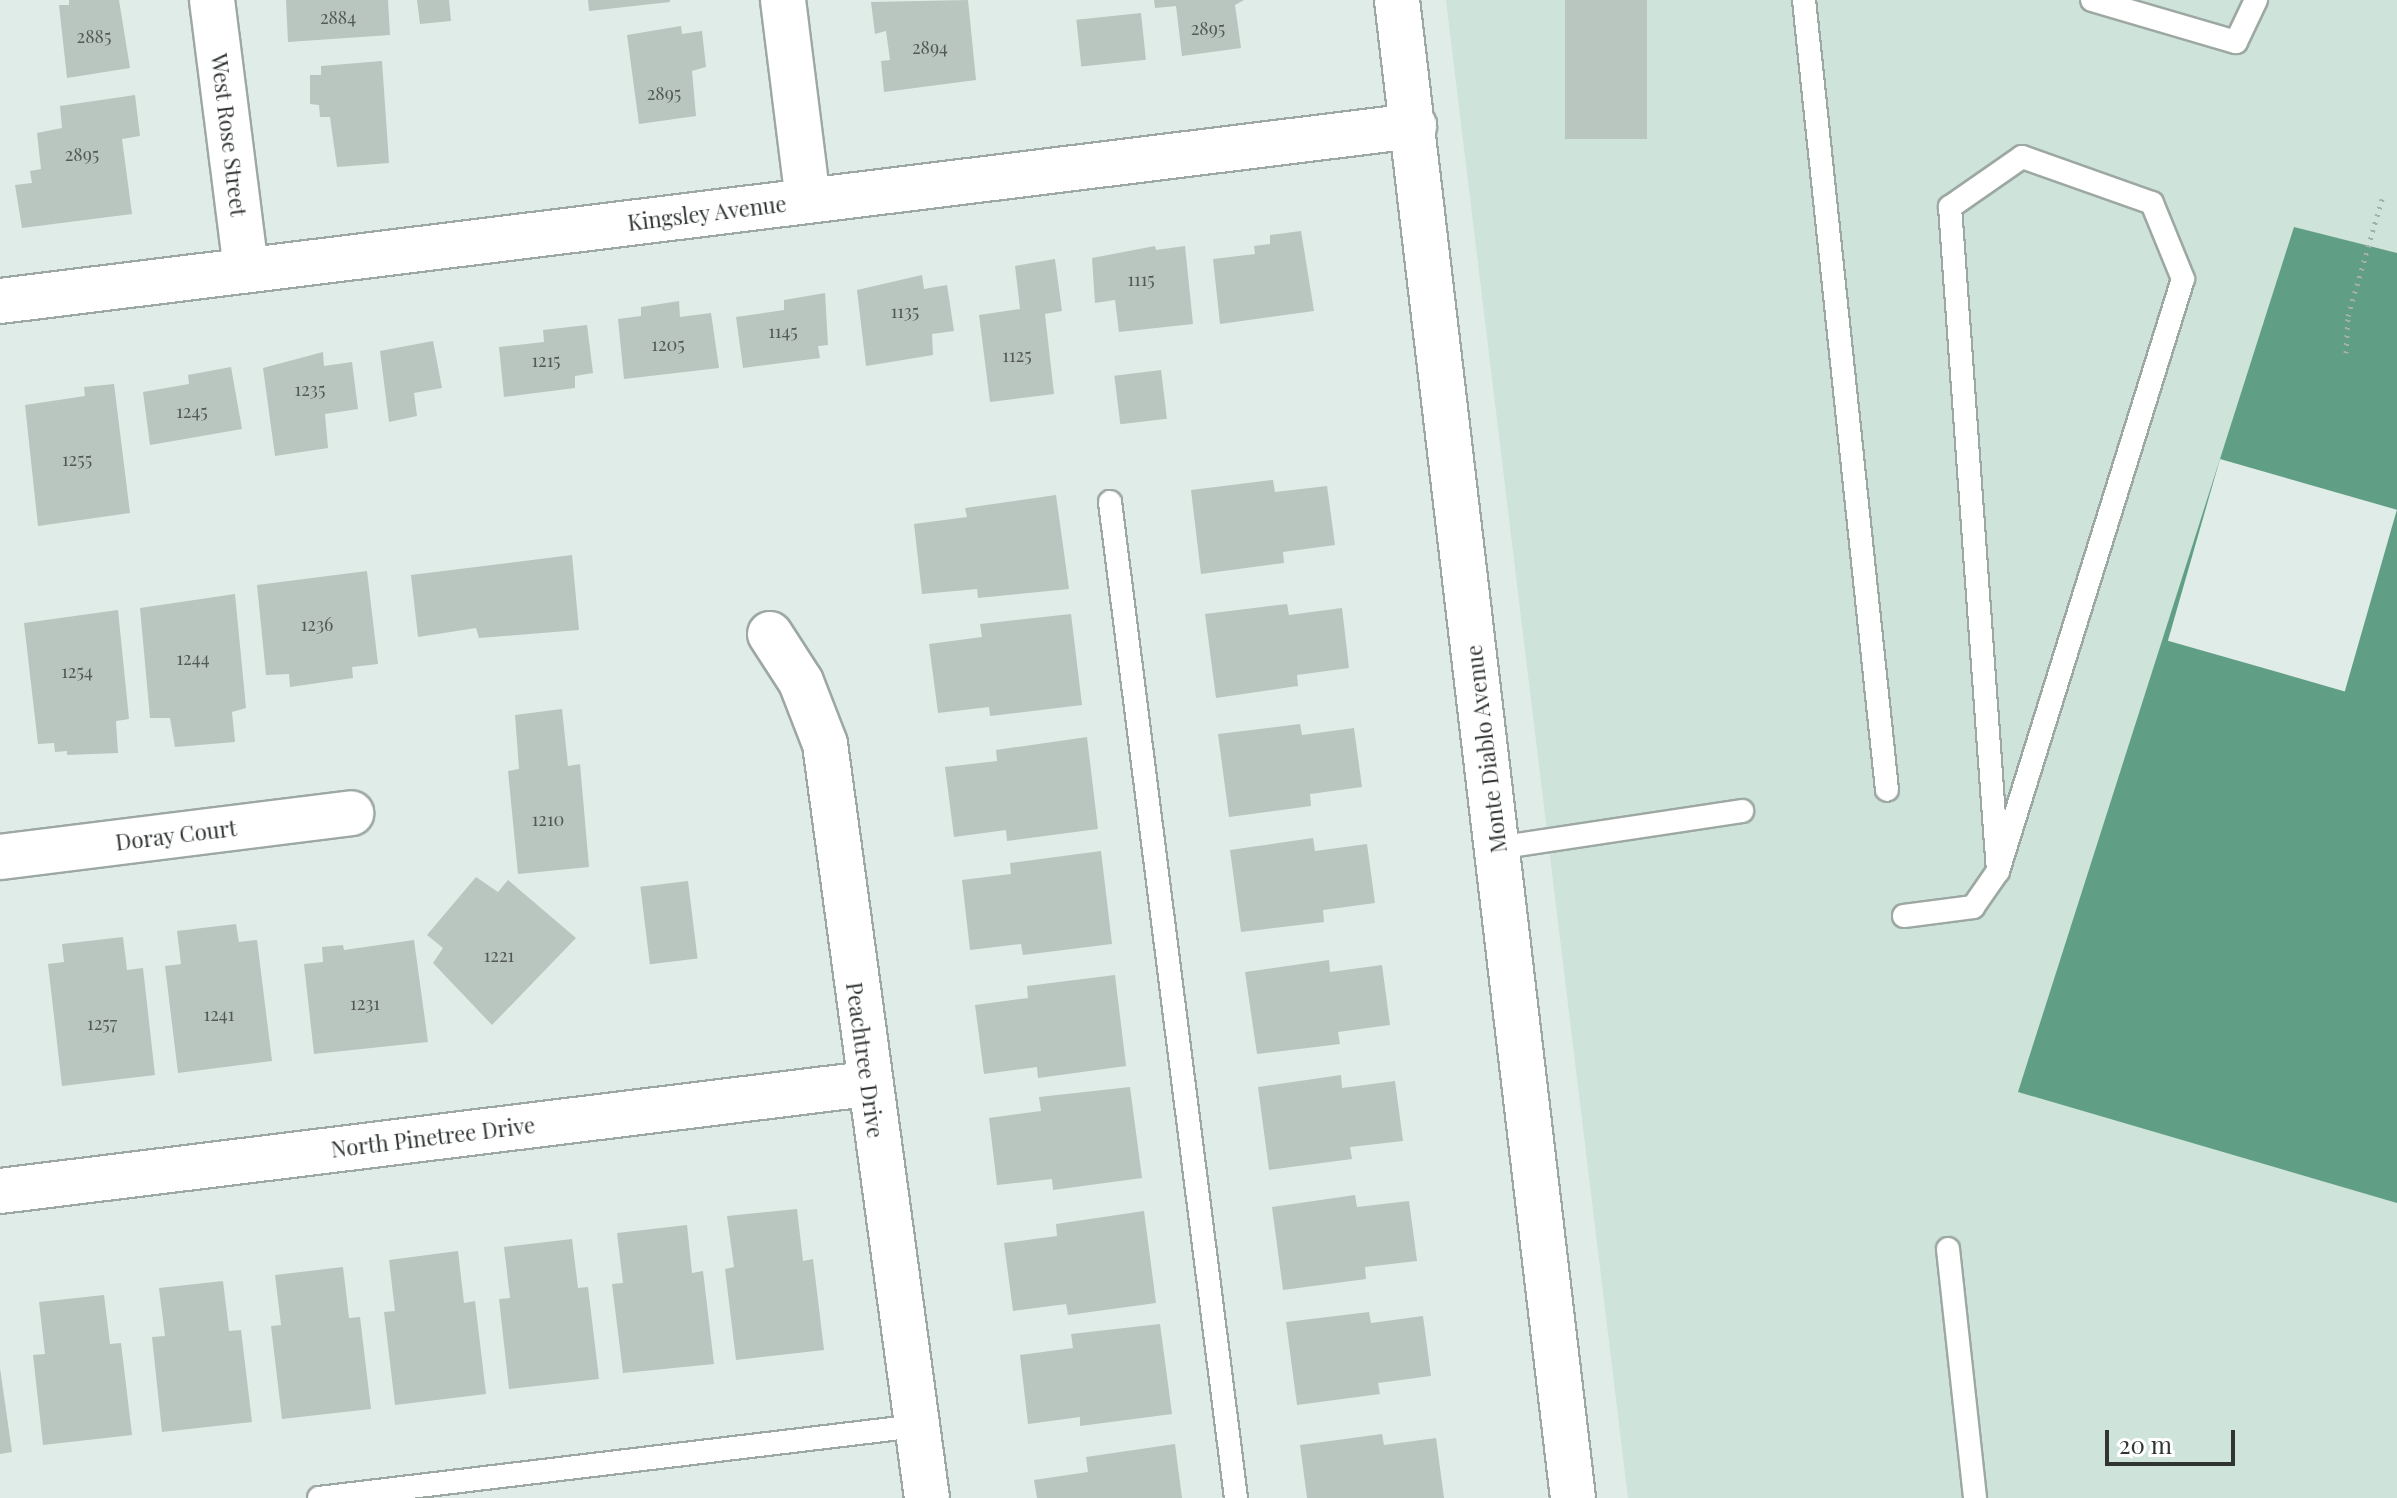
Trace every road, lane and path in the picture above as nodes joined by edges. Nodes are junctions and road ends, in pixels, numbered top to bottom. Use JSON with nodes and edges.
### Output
{"nodes":[{"id":1,"x":212,"y":0,"type":"edge"},
{"id":2,"x":783,"y":0,"type":"edge"},
{"id":3,"x":1397,"y":0,"type":"edge"},
{"id":4,"x":1804,"y":0,"type":"edge"},
{"id":5,"x":2092,"y":0,"type":"edge"},
{"id":6,"x":2256,"y":0,"type":"edge"},
{"id":7,"x":1414,"y":126,"type":"junction"},
{"id":8,"x":2382,"y":199,"type":"dead end"},
{"id":9,"x":808,"y":200,"type":"junction"},
{"id":10,"x":246,"y":270,"type":"junction"},
{"id":11,"x":0,"y":301,"type":"edge"},
{"id":12,"x":2346,"y":353,"type":"dead end"},
{"id":13,"x":1110,"y":502,"type":"dead end"},
{"id":14,"x":770,"y":634,"type":"dead end"},
{"id":15,"x":1887,"y":790,"type":"dead end"},
{"id":16,"x":1742,"y":811,"type":"dead end"},
{"id":17,"x":351,"y":813,"type":"dead end"},
{"id":18,"x":1497,"y":848,"type":"junction"},
{"id":19,"x":0,"y":857,"type":"edge"},
{"id":20,"x":1998,"y":871,"type":"junction"},
{"id":21,"x":1904,"y":916,"type":"dead end"},
{"id":22,"x":867,"y":1084,"type":"junction"},
{"id":23,"x":0,"y":1191,"type":"edge"},
{"id":24,"x":1948,"y":1249,"type":"dead end"},
{"id":25,"x":917,"y":1426,"type":"junction"},
{"id":26,"x":319,"y":1498,"type":"edge"},
{"id":27,"x":927,"y":1498,"type":"edge"},
{"id":28,"x":1236,"y":1498,"type":"edge"},
{"id":29,"x":1573,"y":1498,"type":"edge"},
{"id":30,"x":1975,"y":1498,"type":"edge"}],
"edges":[{"from":1,"to":10,"type":"street","name":"West Rose Street"},
{"from":2,"to":9,"type":"street"},
{"from":3,"to":7,"type":"street","name":"Monte Diablo Avenue"},
{"from":4,"to":15,"type":"lane"},
{"from":5,"to":6,"type":"lane"},
{"from":7,"to":9,"type":"street","name":"Kingsley Avenue"},
{"from":7,"to":18,"type":"street","name":"Monte Diablo Avenue"},
{"from":8,"to":12,"type":"path"},
{"from":9,"to":10,"type":"street","name":"Kingsley Avenue"},
{"from":10,"to":11,"type":"street","name":"Kingsley Avenue"},
{"from":13,"to":28,"type":"lane"},
{"from":14,"to":22,"type":"street","name":"Peachtree Drive"},
{"from":16,"to":18,"type":"lane"},
{"from":17,"to":19,"type":"street","name":"Doray Court"},
{"from":18,"to":29,"type":"street","name":"Monte Diablo Avenue"},
{"from":20,"to":20,"type":"lane"},
{"from":20,"to":21,"type":"lane"},
{"from":22,"to":23,"type":"street","name":"North Pinetree Drive"},
{"from":22,"to":25,"type":"street","name":"Peachtree Drive"},
{"from":24,"to":30,"type":"lane"},
{"from":25,"to":26,"type":"lane"},
{"from":25,"to":27,"type":"street","name":"Peachtree Drive"}]}
